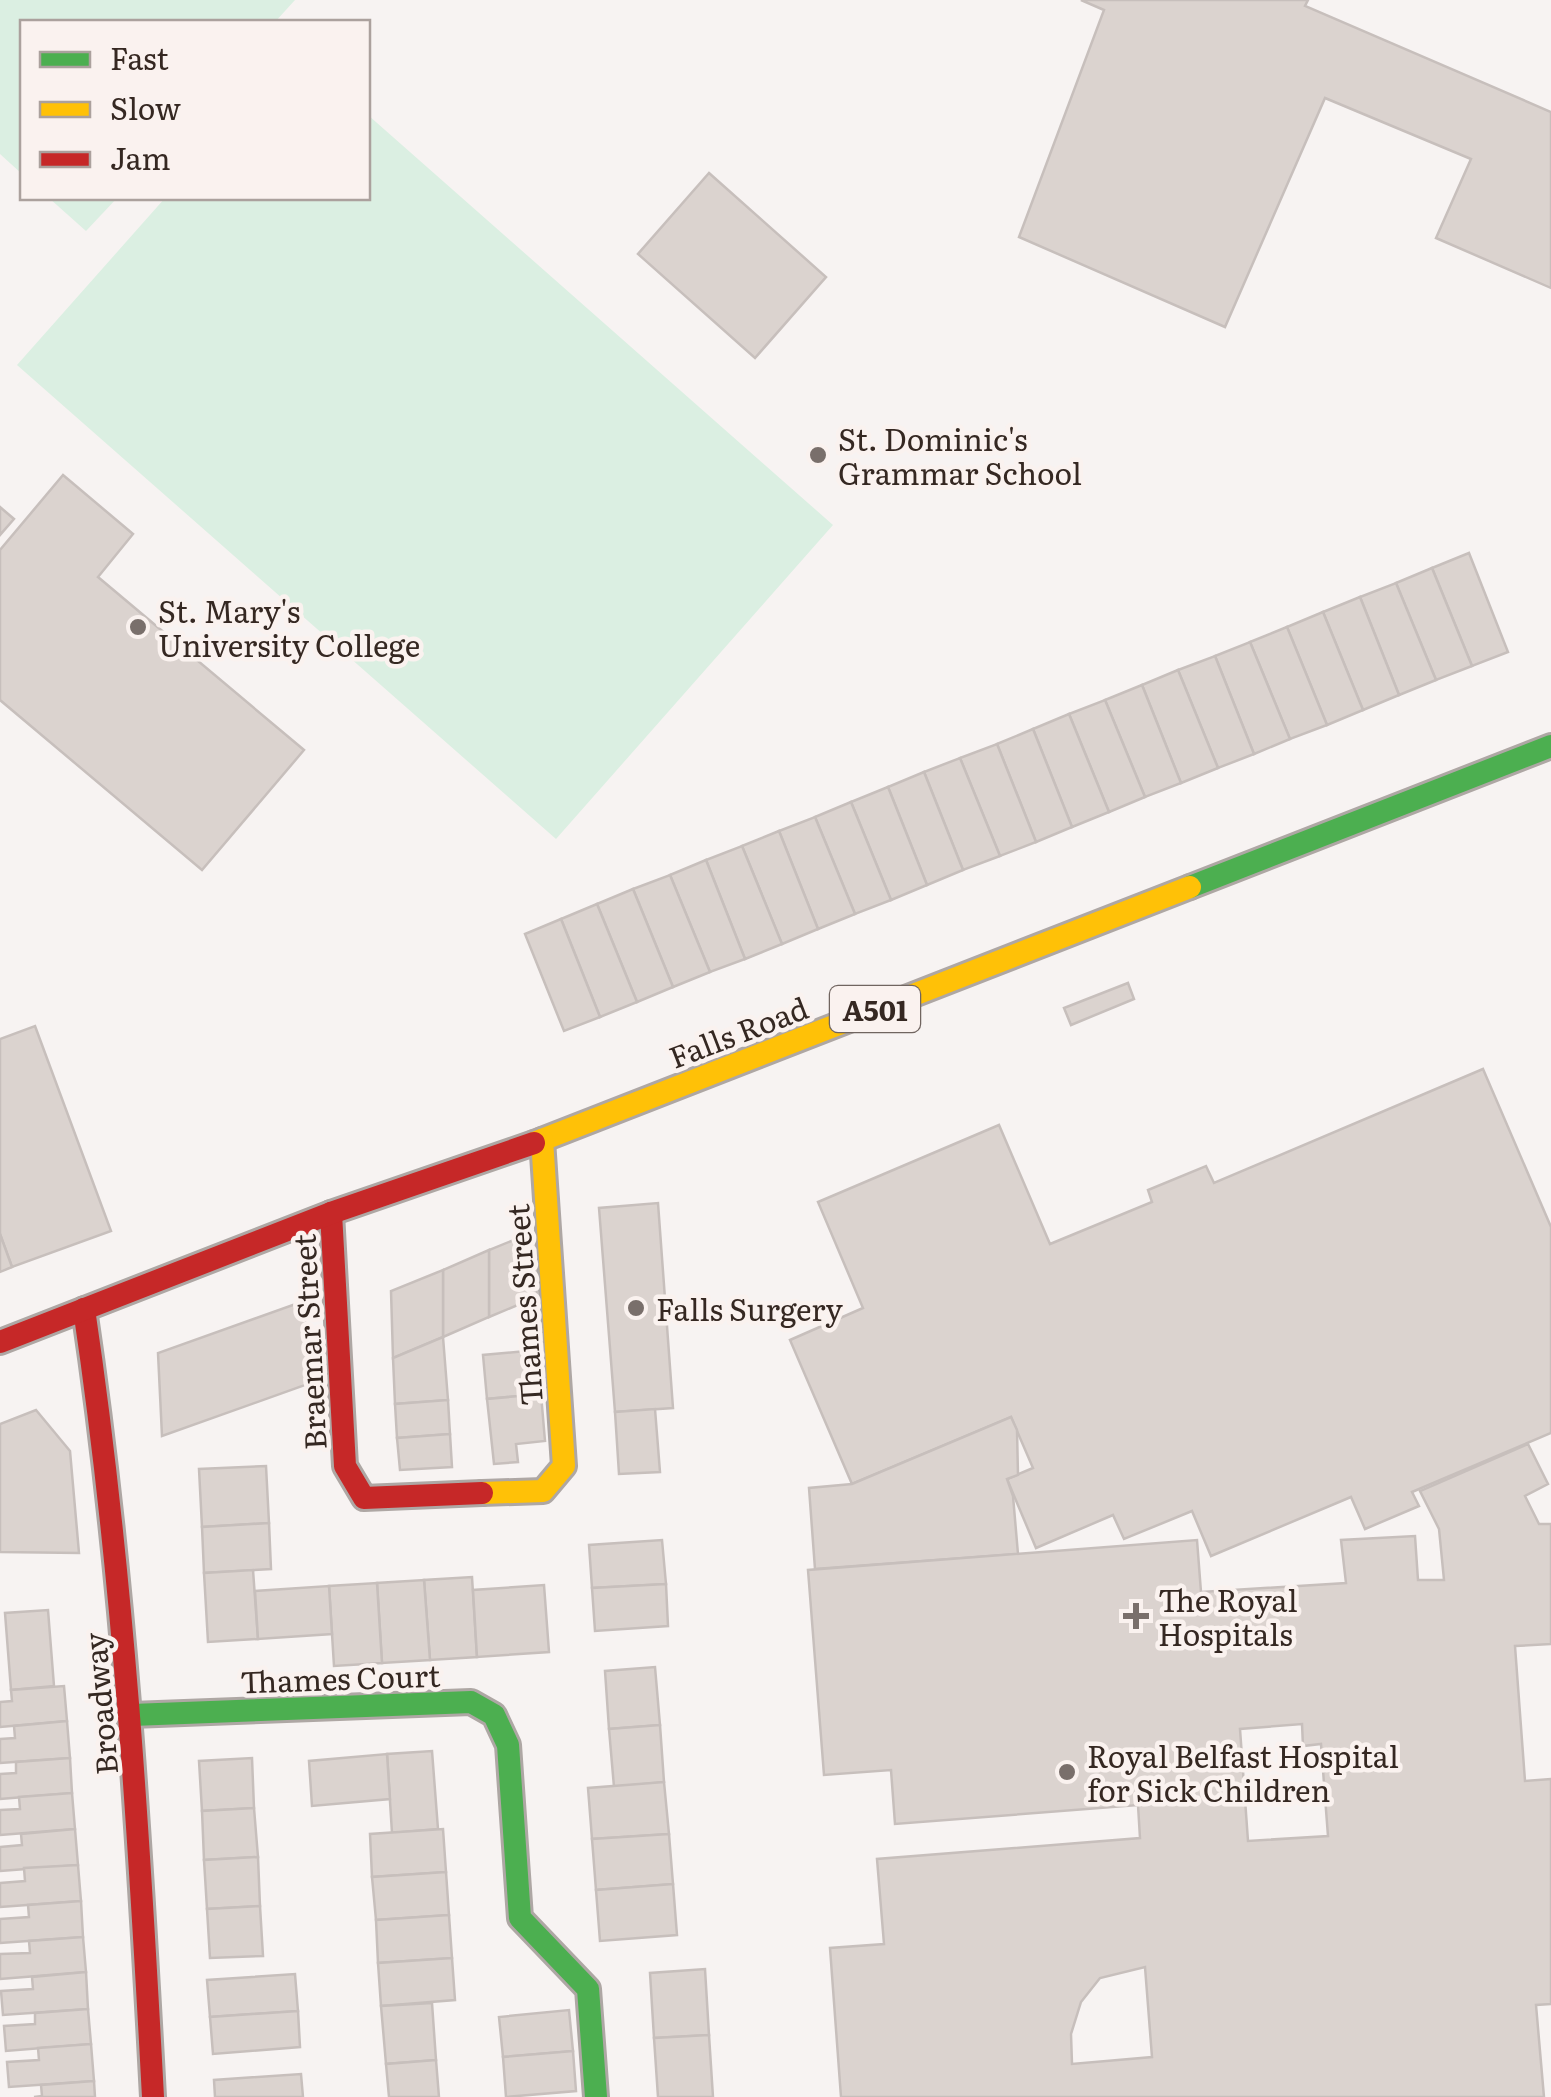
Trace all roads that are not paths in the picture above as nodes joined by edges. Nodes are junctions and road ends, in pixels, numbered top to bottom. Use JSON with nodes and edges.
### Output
{"nodes":[{"id":1,"x":1551,"y":746,"type":"edge"},
{"id":2,"x":542,"y":1140,"type":"junction"},
{"id":3,"x":331,"y":1214,"type":"junction"},
{"id":4,"x":84,"y":1308,"type":"junction"},
{"id":5,"x":0,"y":1342,"type":"edge"},
{"id":6,"x":345,"y":1466,"type":"joint"},
{"id":7,"x":132,"y":1715,"type":"junction"},
{"id":8,"x":153,"y":2097,"type":"edge"},
{"id":9,"x":596,"y":2097,"type":"edge"}],
"edges":[{"from":1,"to":2,"type":"street","name":"Falls Road","number":"A501"},
{"from":2,"to":3,"type":"street","name":"Falls Road","number":"A501"},
{"from":2,"to":6,"type":"street","name":"Thames Street"},
{"from":3,"to":4,"type":"street","name":"Falls Road","number":"A501"},
{"from":3,"to":6,"type":"street","name":"Braemar Street"},
{"from":4,"to":5,"type":"street","name":"Falls Road","number":"A501"},
{"from":4,"to":7,"type":"street","name":"Broadway"},
{"from":7,"to":8,"type":"street","name":"Broadway"},
{"from":7,"to":9,"type":"street","name":"Thames Court"}]}
